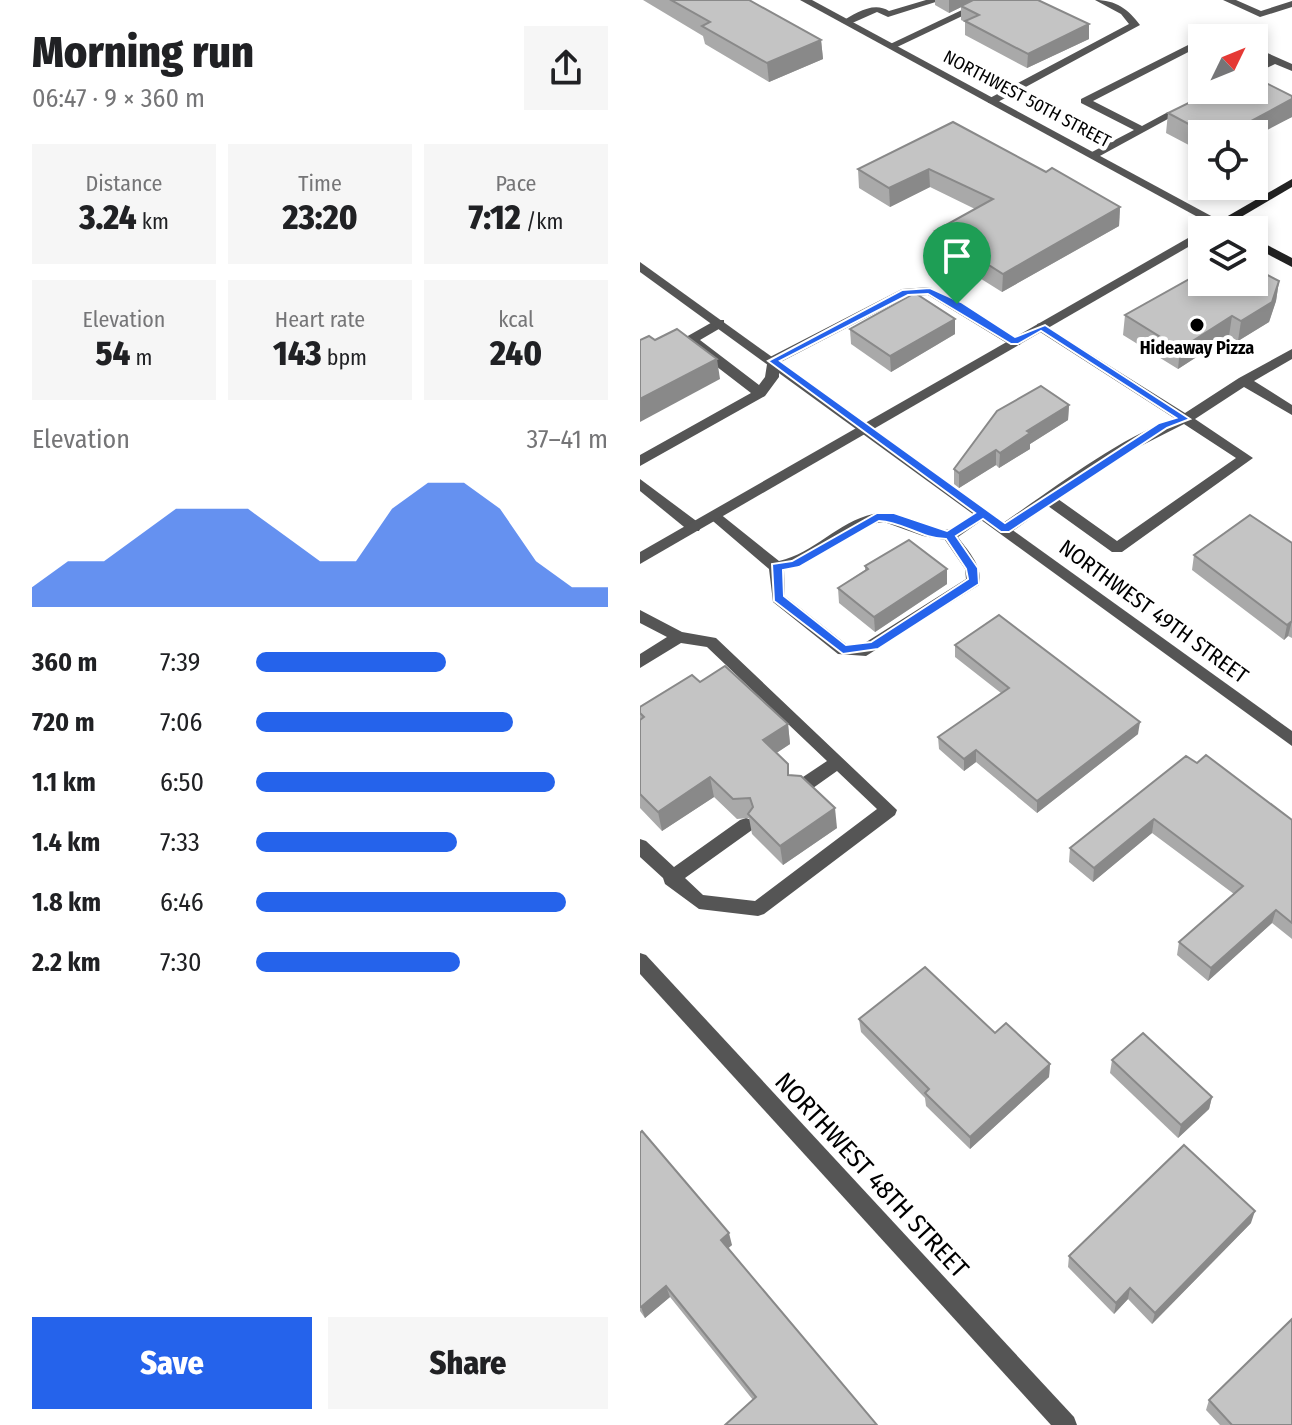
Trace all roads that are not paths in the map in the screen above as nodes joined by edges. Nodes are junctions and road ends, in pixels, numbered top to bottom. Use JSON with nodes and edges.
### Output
{"nodes":[{"id":1,"x":805,"y":0,"type":"edge"},
{"id":2,"x":937,"y":0,"type":"edge"},
{"id":3,"x":991,"y":0,"type":"edge"},
{"id":4,"x":1100,"y":0,"type":"edge"},
{"id":5,"x":1228,"y":0,"type":"edge"},
{"id":6,"x":1292,"y":4,"type":"edge"},
{"id":7,"x":846,"y":22,"type":"junction"},
{"id":8,"x":891,"y":46,"type":"junction"},
{"id":9,"x":1188,"y":48,"type":"edge"},
{"id":10,"x":1268,"y":57,"type":"edge"},
{"id":11,"x":1275,"y":60,"type":"junction"},
{"id":12,"x":1268,"y":64,"type":"edge"},
{"id":13,"x":1292,"y":68,"type":"edge"},
{"id":14,"x":992,"y":101,"type":"junction"},
{"id":15,"x":1172,"y":114,"type":"edge"},
{"id":16,"x":1142,"y":130,"type":"junction"},
{"id":17,"x":1094,"y":155,"type":"junction"},
{"id":18,"x":1292,"y":182,"type":"edge"},
{"id":19,"x":1199,"y":216,"type":"edge"},
{"id":20,"x":1239,"y":216,"type":"edge"},
{"id":21,"x":1188,"y":242,"type":"edge"},
{"id":22,"x":1268,"y":250,"type":"edge"},
{"id":23,"x":1292,"y":263,"type":"edge"},
{"id":24,"x":640,"y":266,"type":"edge"},
{"id":25,"x":720,"y":323,"type":"junction"},
{"id":26,"x":1041,"y":327,"type":"junction"},
{"id":27,"x":1015,"y":342,"type":"junction"},
{"id":28,"x":1292,"y":353,"type":"edge"},
{"id":29,"x":773,"y":361,"type":"junction"},
{"id":30,"x":1244,"y":381,"type":"junction"},
{"id":31,"x":760,"y":393,"type":"junction"},
{"id":32,"x":1292,"y":411,"type":"edge"},
{"id":33,"x":1185,"y":419,"type":"junction"},
{"id":34,"x":865,"y":427,"type":"junction"},
{"id":35,"x":640,"y":461,"type":"edge"},
{"id":36,"x":640,"y":484,"type":"edge"},
{"id":37,"x":1049,"y":500,"type":"junction"},
{"id":38,"x":983,"y":513,"type":"junction"},
{"id":39,"x":714,"y":516,"type":"junction"},
{"id":40,"x":694,"y":527,"type":"junction"},
{"id":41,"x":1005,"y":529,"type":"junction"},
{"id":42,"x":949,"y":535,"type":"junction"},
{"id":43,"x":640,"y":559,"type":"edge"},
{"id":44,"x":776,"y":567,"type":"junction"},
{"id":45,"x":640,"y":616,"type":"edge"},
{"id":46,"x":679,"y":637,"type":"junction"},
{"id":47,"x":640,"y":662,"type":"edge"},
{"id":48,"x":1292,"y":740,"type":"edge"},
{"id":49,"x":838,"y":762,"type":"junction"},
{"id":50,"x":800,"y":788,"type":"edge"},
{"id":51,"x":746,"y":825,"type":"edge"},
{"id":52,"x":640,"y":846,"type":"edge"},
{"id":53,"x":671,"y":879,"type":"junction"},
{"id":54,"x":640,"y":961,"type":"edge"},
{"id":55,"x":1066,"y":1425,"type":"edge"}],
"edges":[{"from":1,"to":7,"type":"street","name":"NORTHWEST 50TH STREET"},
{"from":2,"to":7,"type":"street"},
{"from":3,"to":8,"type":"street"},
{"from":4,"to":14,"type":"street"},
{"from":5,"to":6,"type":"street"},
{"from":7,"to":8,"type":"street","name":"NORTHWEST 50TH STREET"},
{"from":8,"to":14,"type":"street","name":"NORTHWEST 50TH STREET"},
{"from":9,"to":16,"type":"street"},
{"from":10,"to":11,"type":"street"},
{"from":11,"to":12,"type":"street"},
{"from":11,"to":13,"type":"street"},
{"from":14,"to":17,"type":"street","name":"NORTHWEST 50TH STREET"},
{"from":15,"to":16,"type":"street"},
{"from":16,"to":17,"type":"street"},
{"from":17,"to":19,"type":"street","name":"NORTHWEST 50TH STREET"},
{"from":18,"to":20,"type":"main road"},
{"from":21,"to":26,"type":"street"},
{"from":22,"to":23,"type":"main road"},
{"from":24,"to":25,"type":"street","name":"NORTHWEST 49TH STREET"},
{"from":25,"to":29,"type":"street","name":"NORTHWEST 49TH STREET"},
{"from":25,"to":31,"type":"street"},
{"from":26,"to":27,"type":"street"},
{"from":26,"to":33,"type":"street"},
{"from":27,"to":29,"type":"street"},
{"from":27,"to":34,"type":"street"},
{"from":28,"to":30,"type":"street"},
{"from":29,"to":31,"type":"street"},
{"from":29,"to":34,"type":"street","name":"NORTHWEST 49TH STREET"},
{"from":30,"to":32,"type":"street"},
{"from":30,"to":33,"type":"street"},
{"from":31,"to":35,"type":"street"},
{"from":33,"to":37,"type":"street"},
{"from":33,"to":37,"type":"street"},
{"from":34,"to":38,"type":"street","name":"NORTHWEST 49TH STREET"},
{"from":34,"to":39,"type":"street"},
{"from":36,"to":40,"type":"street"},
{"from":37,"to":41,"type":"street"},
{"from":38,"to":41,"type":"street","name":"NORTHWEST 49TH STREET"},
{"from":38,"to":42,"type":"street"},
{"from":39,"to":40,"type":"street"},
{"from":39,"to":44,"type":"street"},
{"from":40,"to":43,"type":"street"},
{"from":41,"to":48,"type":"street","name":"NORTHWEST 49TH STREET"},
{"from":42,"to":44,"type":"street"},
{"from":42,"to":44,"type":"street"},
{"from":45,"to":46,"type":"street"},
{"from":46,"to":47,"type":"street"},
{"from":46,"to":49,"type":"street"},
{"from":49,"to":50,"type":"street"},
{"from":49,"to":53,"type":"street"},
{"from":51,"to":53,"type":"street"},
{"from":52,"to":53,"type":"street"},
{"from":54,"to":55,"type":"street","name":"NORTHWEST 48TH STREET"}]}
